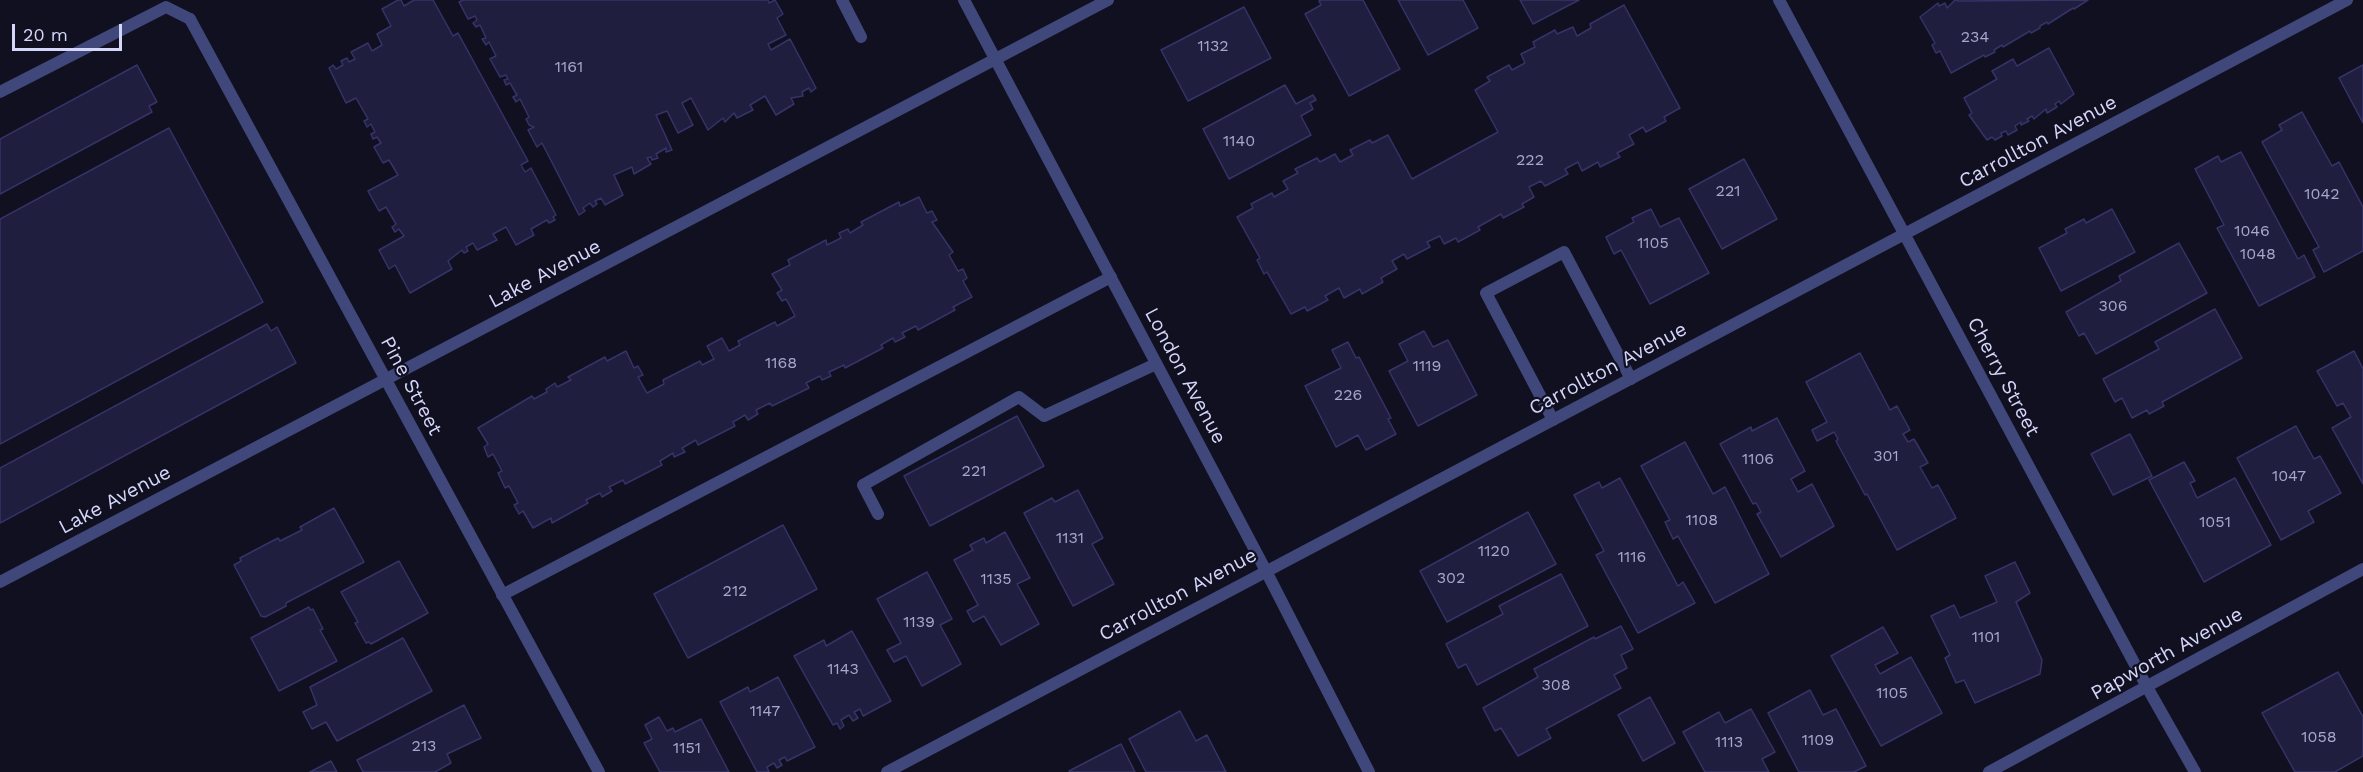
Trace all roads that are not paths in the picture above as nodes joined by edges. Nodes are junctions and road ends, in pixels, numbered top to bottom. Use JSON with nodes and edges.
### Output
{"nodes":[{"id":1,"x":842,"y":0,"type":"edge"},
{"id":2,"x":964,"y":0,"type":"edge"},
{"id":3,"x":1108,"y":0,"type":"edge"},
{"id":4,"x":1779,"y":0,"type":"edge"},
{"id":5,"x":2347,"y":0,"type":"edge"},
{"id":6,"x":861,"y":37,"type":"dead end"},
{"id":7,"x":996,"y":59,"type":"junction"},
{"id":8,"x":0,"y":92,"type":"edge"},
{"id":9,"x":1904,"y":234,"type":"junction"},
{"id":10,"x":1111,"y":277,"type":"junction"},
{"id":11,"x":1156,"y":364,"type":"junction"},
{"id":12,"x":1632,"y":379,"type":"junction"},
{"id":13,"x":385,"y":380,"type":"junction"},
{"id":14,"x":1553,"y":420,"type":"junction"},
{"id":15,"x":878,"y":514,"type":"dead end"},
{"id":16,"x":2363,"y":568,"type":"edge"},
{"id":17,"x":1266,"y":572,"type":"junction"},
{"id":18,"x":0,"y":582,"type":"edge"},
{"id":19,"x":502,"y":595,"type":"junction"},
{"id":20,"x":2147,"y":687,"type":"junction"},
{"id":21,"x":598,"y":772,"type":"edge"},
{"id":22,"x":887,"y":772,"type":"edge"},
{"id":23,"x":1369,"y":772,"type":"edge"},
{"id":24,"x":1989,"y":772,"type":"edge"},
{"id":25,"x":2195,"y":772,"type":"edge"}],
"edges":[{"from":1,"to":6,"type":"street"},
{"from":2,"to":7,"type":"street","name":"London Avenue"},
{"from":3,"to":7,"type":"street","name":"Lake Avenue"},
{"from":4,"to":9,"type":"street","name":"Cherry Street"},
{"from":5,"to":9,"type":"street","name":"Carrollton Avenue"},
{"from":7,"to":10,"type":"street","name":"London Avenue"},
{"from":7,"to":13,"type":"street","name":"Lake Avenue"},
{"from":8,"to":13,"type":"street","name":"Pine Street"},
{"from":9,"to":12,"type":"street","name":"Carrollton Avenue"},
{"from":9,"to":20,"type":"street","name":"Cherry Street"},
{"from":10,"to":11,"type":"street","name":"London Avenue"},
{"from":10,"to":19,"type":"street"},
{"from":11,"to":15,"type":"street"},
{"from":11,"to":17,"type":"street","name":"London Avenue"},
{"from":12,"to":14,"type":"street","name":"Carrollton Avenue"},
{"from":12,"to":14,"type":"street"},
{"from":13,"to":18,"type":"street","name":"Lake Avenue"},
{"from":13,"to":19,"type":"street","name":"Pine Street"},
{"from":14,"to":17,"type":"street","name":"Carrollton Avenue"},
{"from":16,"to":20,"type":"street","name":"Papworth Avenue"},
{"from":17,"to":22,"type":"street","name":"Carrollton Avenue"},
{"from":17,"to":23,"type":"street","name":"London Avenue"},
{"from":19,"to":21,"type":"street","name":"Pine Street"},
{"from":20,"to":24,"type":"street","name":"Papworth Avenue"},
{"from":20,"to":25,"type":"street","name":"Cherry Street"}]}
